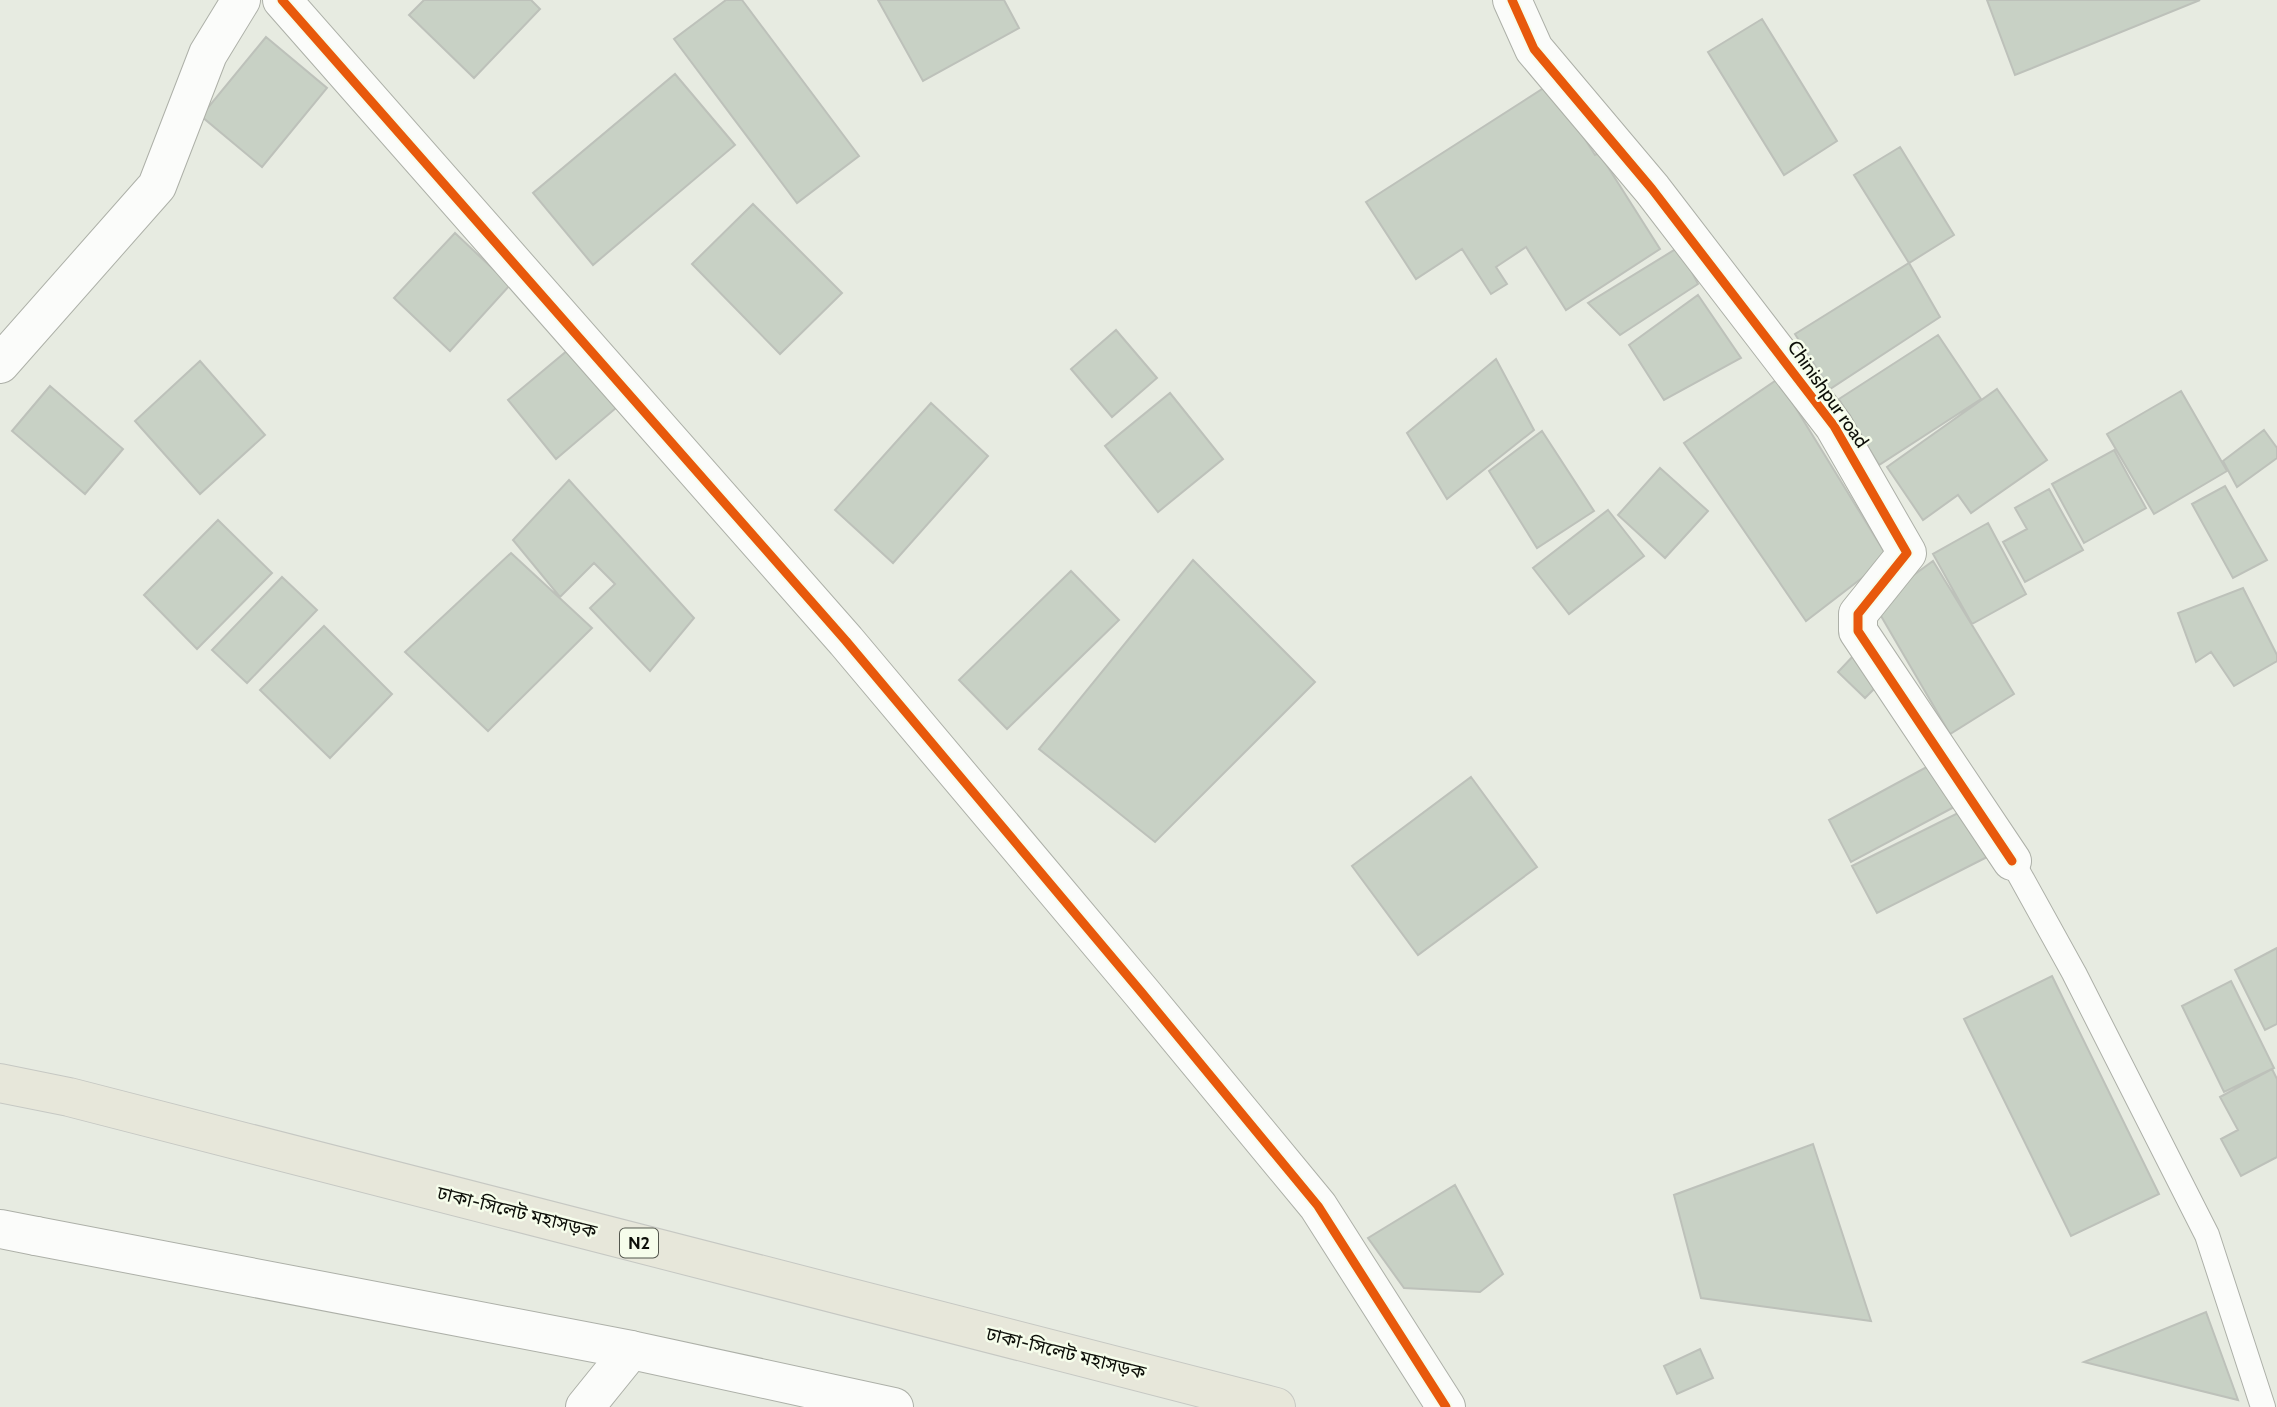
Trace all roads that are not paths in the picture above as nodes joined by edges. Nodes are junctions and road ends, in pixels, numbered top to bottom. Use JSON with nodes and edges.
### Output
{"nodes":[{"id":1,"x":241,"y":0,"type":"edge"},
{"id":2,"x":282,"y":0,"type":"edge"},
{"id":3,"x":1512,"y":0,"type":"edge"},
{"id":4,"x":0,"y":364,"type":"edge"},
{"id":5,"x":2012,"y":861,"type":"joint"},
{"id":6,"x":0,"y":1083,"type":"edge"},
{"id":7,"x":18,"y":1232,"type":"edge"},
{"id":8,"x":631,"y":1350,"type":"junction"},
{"id":9,"x":585,"y":1407,"type":"edge"},
{"id":10,"x":894,"y":1407,"type":"edge"},
{"id":11,"x":1276,"y":1407,"type":"edge"},
{"id":12,"x":1446,"y":1407,"type":"edge"},
{"id":13,"x":2263,"y":1407,"type":"edge"}],
"edges":[{"from":1,"to":4,"type":"street"},
{"from":2,"to":12,"type":"street"},
{"from":3,"to":5,"type":"street","name":"Chinishpur road"},
{"from":5,"to":13,"type":"lane"},
{"from":6,"to":11,"type":"highway","name":"ঢাকা-সিলেট মহাসড়ক","number":"N2"},
{"from":7,"to":8,"type":"street"},
{"from":8,"to":9,"type":"street"},
{"from":8,"to":10,"type":"street"}]}
